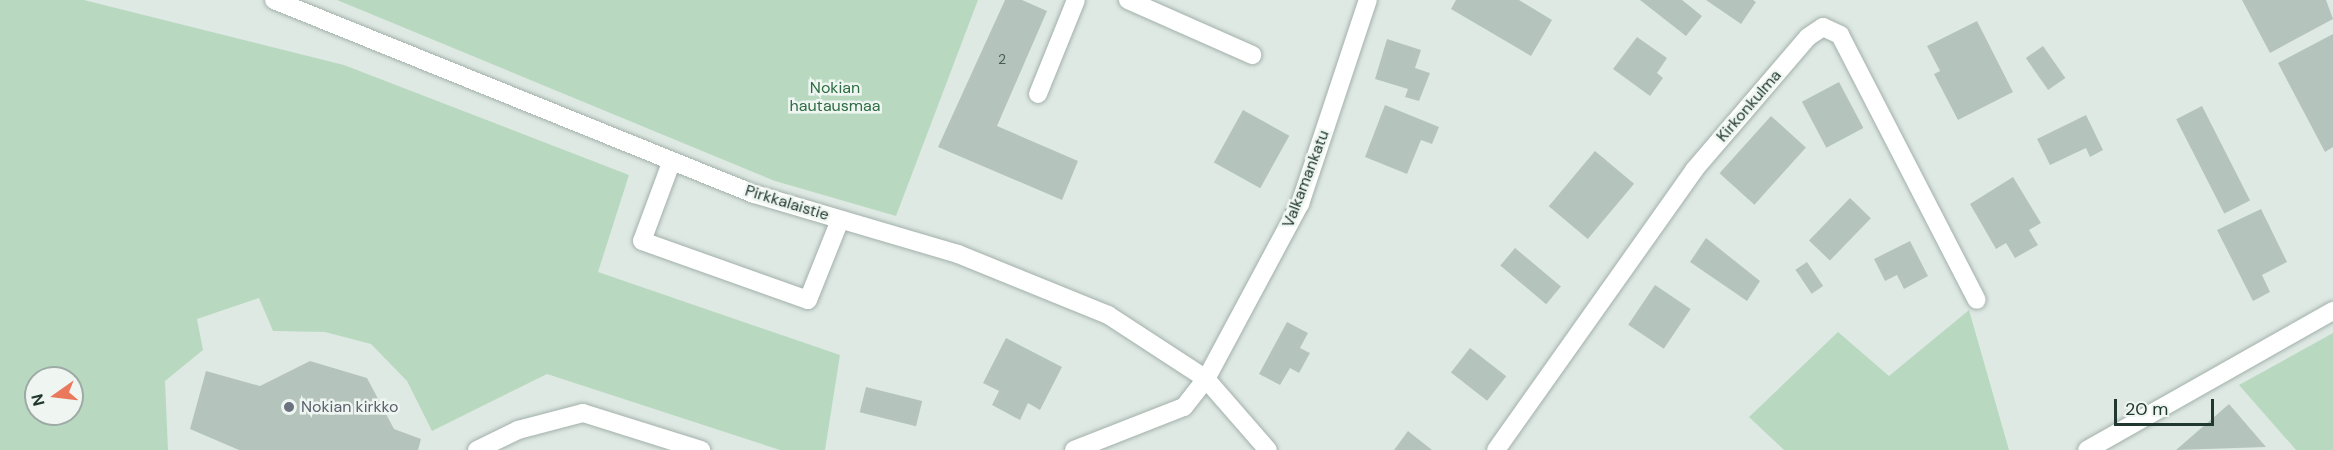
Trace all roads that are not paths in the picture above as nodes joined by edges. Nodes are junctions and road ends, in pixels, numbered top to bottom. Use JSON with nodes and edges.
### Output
{"nodes":[{"id":1,"x":274,"y":0,"type":"edge"},
{"id":2,"x":1076,"y":0,"type":"edge"},
{"id":3,"x":1128,"y":0,"type":"edge"},
{"id":4,"x":1368,"y":0,"type":"edge"},
{"id":5,"x":295,"y":4,"type":"edge"},
{"id":6,"x":1252,"y":55,"type":"dead end"},
{"id":7,"x":1038,"y":94,"type":"dead end"},
{"id":8,"x":671,"y":163,"type":"junction"},
{"id":9,"x":840,"y":220,"type":"junction"},
{"id":10,"x":1977,"y":300,"type":"dead end"},
{"id":11,"x":2333,"y":310,"type":"edge"},
{"id":12,"x":1206,"y":379,"type":"junction"},
{"id":13,"x":477,"y":450,"type":"edge"},
{"id":14,"x":701,"y":450,"type":"edge"},
{"id":15,"x":1074,"y":450,"type":"edge"},
{"id":16,"x":1268,"y":450,"type":"edge"},
{"id":17,"x":1496,"y":450,"type":"edge"},
{"id":18,"x":2087,"y":450,"type":"edge"}],
"edges":[{"from":1,"to":5,"type":"street","name":"Pirkkalaistie"},
{"from":2,"to":7,"type":"street"},
{"from":3,"to":6,"type":"street"},
{"from":4,"to":12,"type":"street","name":"Valkamankatu"},
{"from":5,"to":8,"type":"street","name":"Pirkkalaistie"},
{"from":8,"to":9,"type":"street","name":"Pirkkalaistie"},
{"from":8,"to":9,"type":"street"},
{"from":9,"to":12,"type":"street","name":"Pirkkalaistie"},
{"from":10,"to":17,"type":"street","name":"Kirkonkulma"},
{"from":11,"to":18,"type":"street"},
{"from":12,"to":15,"type":"street","name":"Valkamankatu"},
{"from":12,"to":16,"type":"street","name":"Pirkkalaistie"},
{"from":13,"to":14,"type":"street"}]}
